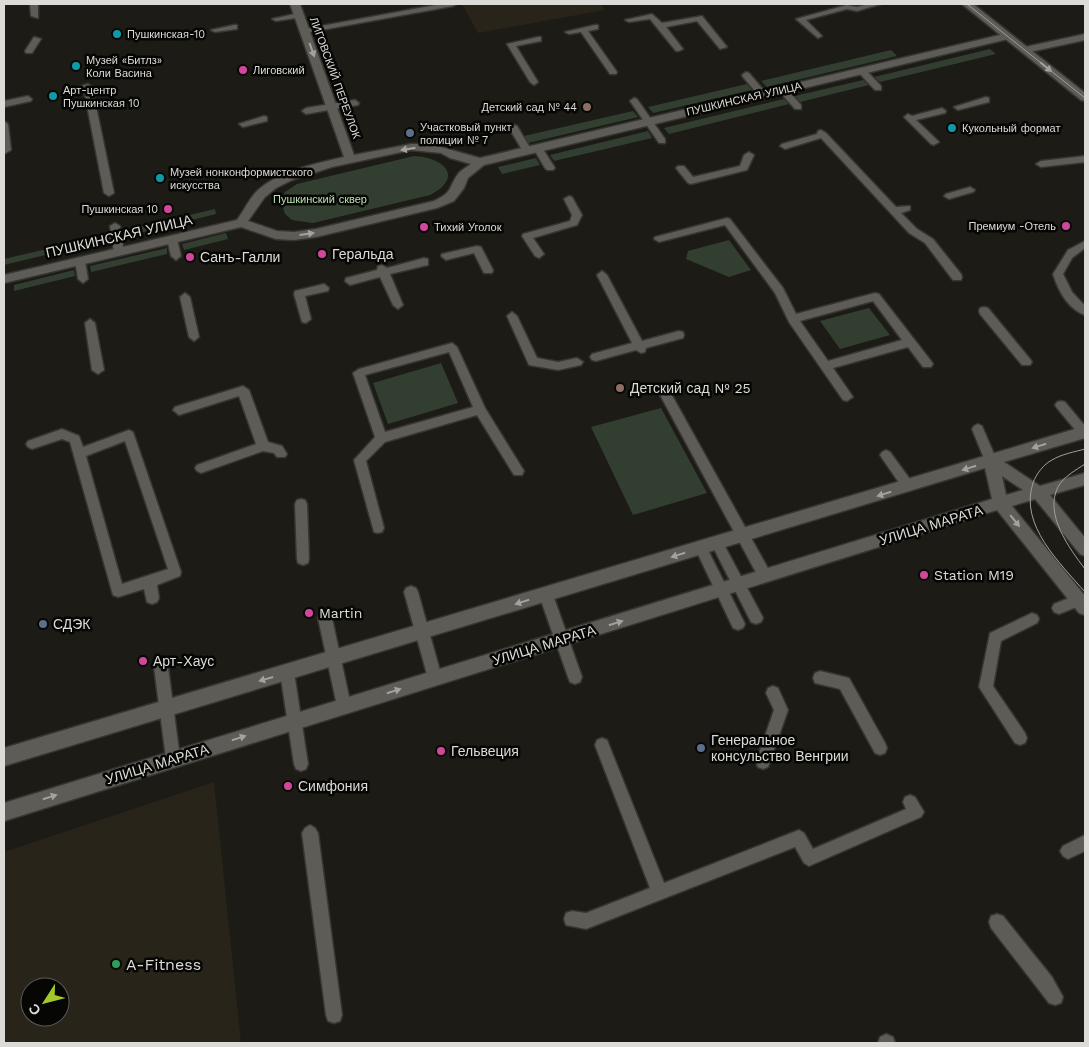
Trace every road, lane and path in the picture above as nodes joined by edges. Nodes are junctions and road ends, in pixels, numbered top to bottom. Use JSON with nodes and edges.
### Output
{"nodes":[{"id":1,"x":34,"y":4,"type":"edge"},
{"id":2,"x":295,"y":4,"type":"edge"},
{"id":3,"x":453,"y":4,"type":"edge"},
{"id":4,"x":877,"y":4,"type":"edge"},
{"id":5,"x":967,"y":4,"type":"edge"},
{"id":6,"x":425,"y":6,"type":"edge"},
{"id":7,"x":299,"y":15,"type":"junction"},
{"id":8,"x":35,"y":16,"type":"dead end"},
{"id":9,"x":276,"y":19,"type":"dead end"},
{"id":10,"x":629,"y":20,"type":"dead end"},
{"id":11,"x":234,"y":26,"type":"dead end"},
{"id":12,"x":660,"y":26,"type":"junction"},
{"id":13,"x":595,"y":27,"type":"dead end"},
{"id":14,"x":215,"y":30,"type":"dead end"},
{"id":15,"x":305,"y":31,"type":"junction"},
{"id":16,"x":584,"y":31,"type":"junction"},
{"id":17,"x":569,"y":32,"type":"dead end"},
{"id":18,"x":818,"y":36,"type":"dead end"},
{"id":19,"x":1008,"y":36,"type":"junction"},
{"id":20,"x":1085,"y":37,"type":"edge"},
{"id":21,"x":37,"y":39,"type":"dead end"},
{"id":22,"x":538,"y":39,"type":"dead end"},
{"id":23,"x":723,"y":47,"type":"dead end"},
{"id":24,"x":678,"y":49,"type":"dead end"},
{"id":25,"x":30,"y":50,"type":"dead end"},
{"id":26,"x":1025,"y":50,"type":"junction"},
{"id":27,"x":862,"y":71,"type":"junction"},
{"id":28,"x":613,"y":72,"type":"dead end"},
{"id":29,"x":746,"y":76,"type":"dead end"},
{"id":30,"x":534,"y":82,"type":"dead end"},
{"id":31,"x":878,"y":88,"type":"dead end"},
{"id":32,"x":783,"y":90,"type":"junction"},
{"id":33,"x":69,"y":91,"type":"dead end"},
{"id":34,"x":763,"y":95,"type":"junction"},
{"id":35,"x":1085,"y":98,"type":"edge"},
{"id":36,"x":28,"y":99,"type":"dead end"},
{"id":37,"x":986,"y":100,"type":"dead end"},
{"id":38,"x":634,"y":101,"type":"dead end"},
{"id":39,"x":354,"y":103,"type":"dead end"},
{"id":40,"x":4,"y":104,"type":"edge"},
{"id":41,"x":332,"y":107,"type":"junction"},
{"id":42,"x":798,"y":107,"type":"dead end"},
{"id":43,"x":958,"y":107,"type":"dead end"},
{"id":44,"x":306,"y":111,"type":"dead end"},
{"id":45,"x":942,"y":111,"type":"dead end"},
{"id":46,"x":264,"y":119,"type":"dead end"},
{"id":47,"x":649,"y":122,"type":"junction"},
{"id":48,"x":4,"y":124,"type":"edge"},
{"id":49,"x":243,"y":124,"type":"dead end"},
{"id":50,"x":514,"y":128,"type":"dead end"},
{"id":51,"x":662,"y":141,"type":"dead end"},
{"id":52,"x":934,"y":142,"type":"dead end"},
{"id":53,"x":785,"y":146,"type":"dead end"},
{"id":54,"x":538,"y":148,"type":"junction"},
{"id":55,"x":4,"y":151,"type":"edge"},
{"id":56,"x":527,"y":151,"type":"junction"},
{"id":57,"x":749,"y":155,"type":"dead end"},
{"id":58,"x":454,"y":156,"type":"junction"},
{"id":59,"x":1085,"y":159,"type":"edge"},
{"id":60,"x":351,"y":161,"type":"junction"},
{"id":61,"x":480,"y":162,"type":"junction"},
{"id":62,"x":1041,"y":164,"type":"dead end"},
{"id":63,"x":550,"y":168,"type":"dead end"},
{"id":64,"x":681,"y":168,"type":"dead end"},
{"id":65,"x":463,"y":176,"type":"junction"},
{"id":66,"x":970,"y":190,"type":"dead end"},
{"id":67,"x":109,"y":193,"type":"dead end"},
{"id":68,"x":948,"y":196,"type":"dead end"},
{"id":69,"x":569,"y":199,"type":"dead end"},
{"id":70,"x":252,"y":208,"type":"junction"},
{"id":71,"x":907,"y":208,"type":"dead end"},
{"id":72,"x":895,"y":211,"type":"junction"},
{"id":73,"x":241,"y":223,"type":"junction"},
{"id":74,"x":115,"y":226,"type":"dead end"},
{"id":75,"x":259,"y":230,"type":"junction"},
{"id":76,"x":172,"y":239,"type":"junction"},
{"id":77,"x":659,"y":239,"type":"dead end"},
{"id":78,"x":1085,"y":244,"type":"edge"},
{"id":79,"x":119,"y":252,"type":"junction"},
{"id":80,"x":538,"y":254,"type":"dead end"},
{"id":81,"x":176,"y":256,"type":"dead end"},
{"id":82,"x":446,"y":256,"type":"dead end"},
{"id":83,"x":80,"y":261,"type":"junction"},
{"id":84,"x":424,"y":262,"type":"dead end"},
{"id":85,"x":488,"y":270,"type":"dead end"},
{"id":86,"x":383,"y":271,"type":"junction"},
{"id":87,"x":602,"y":275,"type":"dead end"},
{"id":88,"x":956,"y":277,"type":"dead end"},
{"id":89,"x":4,"y":279,"type":"edge"},
{"id":90,"x":83,"y":279,"type":"dead end"},
{"id":91,"x":350,"y":281,"type":"dead end"},
{"id":92,"x":324,"y":288,"type":"dead end"},
{"id":93,"x":185,"y":297,"type":"dead end"},
{"id":94,"x":398,"y":305,"type":"dead end"},
{"id":95,"x":984,"y":311,"type":"dead end"},
{"id":96,"x":1085,"y":311,"type":"edge"},
{"id":97,"x":512,"y":316,"type":"dead end"},
{"id":98,"x":306,"y":319,"type":"dead end"},
{"id":99,"x":793,"y":319,"type":"junction"},
{"id":100,"x":90,"y":323,"type":"dead end"},
{"id":101,"x":679,"y":335,"type":"dead end"},
{"id":102,"x":194,"y":337,"type":"dead end"},
{"id":103,"x":910,"y":342,"type":"junction"},
{"id":104,"x":640,"y":347,"type":"junction"},
{"id":105,"x":596,"y":357,"type":"dead end"},
{"id":106,"x":577,"y":362,"type":"dead end"},
{"id":107,"x":1026,"y":362,"type":"dead end"},
{"id":108,"x":927,"y":364,"type":"dead end"},
{"id":109,"x":826,"y":366,"type":"junction"},
{"id":110,"x":98,"y":370,"type":"dead end"},
{"id":111,"x":665,"y":392,"type":"dead end"},
{"id":112,"x":847,"y":397,"type":"dead end"},
{"id":113,"x":1061,"y":404,"type":"dead end"},
{"id":114,"x":179,"y":410,"type":"dead end"},
{"id":115,"x":480,"y":410,"type":"junction"},
{"id":116,"x":978,"y":429,"type":"dead end"},
{"id":117,"x":1085,"y":433,"type":"edge"},
{"id":118,"x":381,"y":438,"type":"junction"},
{"id":119,"x":32,"y":444,"type":"dead end"},
{"id":120,"x":263,"y":446,"type":"junction"},
{"id":121,"x":79,"y":453,"type":"junction"},
{"id":122,"x":280,"y":454,"type":"dead end"},
{"id":123,"x":886,"y":455,"type":"dead end"},
{"id":124,"x":991,"y":461,"type":"junction"},
{"id":125,"x":202,"y":468,"type":"dead end"},
{"id":126,"x":518,"y":470,"type":"dead end"},
{"id":127,"x":1085,"y":479,"type":"edge"},
{"id":128,"x":908,"y":486,"type":"junction"},
{"id":129,"x":1038,"y":493,"type":"junction"},
{"id":130,"x":301,"y":504,"type":"dead end"},
{"id":131,"x":1001,"y":504,"type":"junction"},
{"id":132,"x":378,"y":528,"type":"dead end"},
{"id":133,"x":744,"y":535,"type":"junction"},
{"id":134,"x":717,"y":543,"type":"junction"},
{"id":135,"x":701,"y":548,"type":"junction"},
{"id":136,"x":1085,"y":549,"type":"edge"},
{"id":137,"x":303,"y":559,"type":"dead end"},
{"id":138,"x":765,"y":576,"type":"junction"},
{"id":139,"x":150,"y":582,"type":"junction"},
{"id":140,"x":738,"y":584,"type":"junction"},
{"id":141,"x":721,"y":590,"type":"junction"},
{"id":142,"x":411,"y":592,"type":"dead end"},
{"id":143,"x":546,"y":595,"type":"junction"},
{"id":144,"x":152,"y":598,"type":"dead end"},
{"id":145,"x":1082,"y":604,"type":"edge"},
{"id":146,"x":1058,"y":608,"type":"dead end"},
{"id":147,"x":325,"y":618,"type":"dead end"},
{"id":148,"x":756,"y":618,"type":"dead end"},
{"id":149,"x":1032,"y":619,"type":"dead end"},
{"id":150,"x":738,"y":624,"type":"dead end"},
{"id":151,"x":422,"y":632,"type":"junction"},
{"id":152,"x":561,"y":640,"type":"junction"},
{"id":153,"x":334,"y":658,"type":"junction"},
{"id":154,"x":161,"y":667,"type":"dead end"},
{"id":155,"x":287,"y":672,"type":"junction"},
{"id":156,"x":575,"y":677,"type":"dead end"},
{"id":157,"x":435,"y":678,"type":"junction"},
{"id":158,"x":820,"y":678,"type":"dead end"},
{"id":159,"x":773,"y":693,"type":"dead end"},
{"id":160,"x":344,"y":706,"type":"junction"},
{"id":161,"x":166,"y":708,"type":"junction"},
{"id":162,"x":294,"y":721,"type":"junction"},
{"id":163,"x":1020,"y":738,"type":"dead end"},
{"id":164,"x":602,"y":745,"type":"dead end"},
{"id":165,"x":880,"y":748,"type":"dead end"},
{"id":166,"x":4,"y":757,"type":"edge"},
{"id":167,"x":173,"y":758,"type":"junction"},
{"id":168,"x":763,"y":762,"type":"dead end"},
{"id":169,"x":300,"y":764,"type":"dead end"},
{"id":170,"x":910,"y":802,"type":"dead end"},
{"id":171,"x":4,"y":812,"type":"edge"},
{"id":172,"x":310,"y":832,"type":"dead end"},
{"id":173,"x":1085,"y":843,"type":"edge"},
{"id":174,"x":1068,"y":851,"type":"dead end"},
{"id":175,"x":660,"y":892,"type":"junction"},
{"id":176,"x":572,"y":919,"type":"dead end"},
{"id":177,"x":997,"y":922,"type":"dead end"},
{"id":178,"x":1055,"y":998,"type":"dead end"},
{"id":179,"x":334,"y":1015,"type":"dead end"}],
"edges":[{"from":1,"to":8,"type":"lane"},
{"from":2,"to":7,"type":"street","name":"ЛИГОВСКИЙ ПЕРЕУЛОК"},
{"from":3,"to":6,"type":"lane"},
{"from":4,"to":18,"type":"lane"},
{"from":5,"to":19,"type":"street"},
{"from":6,"to":15,"type":"lane"},
{"from":7,"to":9,"type":"lane"},
{"from":7,"to":15,"type":"street","name":"ЛИГОВСКИЙ ПЕРЕУЛОК"},
{"from":10,"to":12,"type":"lane"},
{"from":11,"to":14,"type":"lane"},
{"from":12,"to":23,"type":"lane"},
{"from":12,"to":24,"type":"lane"},
{"from":13,"to":16,"type":"lane"},
{"from":15,"to":41,"type":"street","name":"ЛИГОВСКИЙ ПЕРЕУЛОК","one_way":true},
{"from":16,"to":17,"type":"lane"},
{"from":16,"to":28,"type":"lane"},
{"from":19,"to":26,"type":"street"},
{"from":19,"to":27,"type":"street","name":"ПУШКИНСКАЯ УЛИЦА"},
{"from":20,"to":26,"type":"street"},
{"from":21,"to":25,"type":"lane"},
{"from":22,"to":30,"type":"lane"},
{"from":26,"to":35,"type":"street","one_way":true},
{"from":27,"to":31,"type":"lane"},
{"from":27,"to":32,"type":"street","name":"ПУШКИНСКАЯ УЛИЦА"},
{"from":29,"to":34,"type":"lane"},
{"from":32,"to":34,"type":"street","name":"ПУШКИНСКАЯ УЛИЦА"},
{"from":32,"to":42,"type":"lane"},
{"from":33,"to":67,"type":"lane"},
{"from":34,"to":47,"type":"street","name":"ПУШКИНСКАЯ УЛИЦА"},
{"from":36,"to":40,"type":"lane"},
{"from":37,"to":43,"type":"lane"},
{"from":38,"to":47,"type":"lane"},
{"from":39,"to":41,"type":"lane"},
{"from":41,"to":44,"type":"lane"},
{"from":41,"to":60,"type":"street","name":"ЛИГОВСКИЙ ПЕРЕУЛОК"},
{"from":45,"to":52,"type":"lane"},
{"from":46,"to":49,"type":"lane"},
{"from":47,"to":51,"type":"lane"},
{"from":47,"to":54,"type":"street","name":"ПУШКИНСКАЯ УЛИЦА"},
{"from":48,"to":55,"type":"lane"},
{"from":50,"to":56,"type":"lane"},
{"from":53,"to":72,"type":"lane"},
{"from":54,"to":56,"type":"street","name":"ПУШКИНСКАЯ УЛИЦА"},
{"from":54,"to":63,"type":"lane"},
{"from":56,"to":61,"type":"street","name":"ПУШКИНСКАЯ УЛИЦА"},
{"from":57,"to":64,"type":"lane"},
{"from":58,"to":60,"type":"street","name":"ПУШКИНСКАЯ УЛИЦА","one_way":true},
{"from":58,"to":61,"type":"street","name":"ПУШКИНСКАЯ УЛИЦА"},
{"from":58,"to":65,"type":"street"},
{"from":59,"to":62,"type":"lane"},
{"from":60,"to":70,"type":"street","name":"ПУШКИНСКАЯ УЛИЦА"},
{"from":61,"to":65,"type":"street","name":"ПУШКИНСКАЯ УЛИЦА"},
{"from":75,"to":65,"type":"street","name":"ПУШКИНСКАЯ УЛИЦА","one_way":true},
{"from":66,"to":68,"type":"lane"},
{"from":69,"to":80,"type":"lane"},
{"from":70,"to":73,"type":"street","name":"ПУШКИНСКАЯ УЛИЦА"},
{"from":70,"to":75,"type":"street"},
{"from":71,"to":72,"type":"lane"},
{"from":72,"to":88,"type":"lane"},
{"from":73,"to":75,"type":"street","name":"ПУШКИНСКАЯ УЛИЦА"},
{"from":73,"to":76,"type":"street","name":"ПУШКИНСКАЯ УЛИЦА"},
{"from":74,"to":79,"type":"lane"},
{"from":76,"to":79,"type":"street","name":"ПУШКИНСКАЯ УЛИЦА"},
{"from":76,"to":81,"type":"lane"},
{"from":77,"to":99,"type":"lane"},
{"from":78,"to":96,"type":"lane"},
{"from":79,"to":83,"type":"street","name":"ПУШКИНСКАЯ УЛИЦА"},
{"from":82,"to":85,"type":"lane"},
{"from":83,"to":89,"type":"street","name":"ПУШКИНСКАЯ УЛИЦА"},
{"from":83,"to":90,"type":"lane"},
{"from":84,"to":86,"type":"lane"},
{"from":86,"to":91,"type":"lane"},
{"from":86,"to":94,"type":"lane"},
{"from":87,"to":104,"type":"lane"},
{"from":92,"to":98,"type":"lane"},
{"from":93,"to":102,"type":"lane"},
{"from":95,"to":107,"type":"lane"},
{"from":97,"to":106,"type":"lane"},
{"from":99,"to":103,"type":"lane"},
{"from":99,"to":109,"type":"lane"},
{"from":100,"to":110,"type":"lane"},
{"from":101,"to":104,"type":"lane"},
{"from":103,"to":108,"type":"lane"},
{"from":103,"to":109,"type":"lane"},
{"from":104,"to":105,"type":"lane"},
{"from":109,"to":112,"type":"lane"},
{"from":111,"to":133,"type":"lane"},
{"from":113,"to":117,"type":"lane"},
{"from":114,"to":120,"type":"lane"},
{"from":115,"to":118,"type":"lane"},
{"from":115,"to":118,"type":"lane"},
{"from":115,"to":126,"type":"lane"},
{"from":116,"to":124,"type":"lane"},
{"from":117,"to":124,"type":"street","one_way":true},
{"from":118,"to":132,"type":"lane"},
{"from":119,"to":121,"type":"lane"},
{"from":120,"to":122,"type":"lane"},
{"from":120,"to":125,"type":"lane"},
{"from":121,"to":139,"type":"lane"},
{"from":121,"to":139,"type":"lane"},
{"from":123,"to":128,"type":"lane"},
{"from":124,"to":128,"type":"street","one_way":true},
{"from":124,"to":129,"type":"street"},
{"from":124,"to":131,"type":"street"},
{"from":127,"to":129,"type":"street","name":"УЛИЦА МАРАТА"},
{"from":128,"to":133,"type":"street","one_way":true},
{"from":129,"to":131,"type":"street","name":"УЛИЦА МАРАТА"},
{"from":129,"to":136,"type":"street"},
{"from":130,"to":137,"type":"lane"},
{"from":131,"to":138,"type":"street","name":"УЛИЦА МАРАТА"},
{"from":131,"to":145,"type":"street","one_way":true},
{"from":133,"to":134,"type":"street"},
{"from":133,"to":138,"type":"lane"},
{"from":134,"to":135,"type":"street"},
{"from":134,"to":140,"type":"lane"},
{"from":135,"to":141,"type":"lane"},
{"from":135,"to":143,"type":"street","one_way":true},
{"from":138,"to":140,"type":"street","name":"УЛИЦА МАРАТА"},
{"from":139,"to":144,"type":"lane"},
{"from":140,"to":141,"type":"street","name":"УЛИЦА МАРАТА"},
{"from":140,"to":148,"type":"lane"},
{"from":141,"to":150,"type":"lane"},
{"from":152,"to":141,"type":"street","name":"УЛИЦА МАРАТА","one_way":true},
{"from":142,"to":151,"type":"lane"},
{"from":143,"to":151,"type":"street","one_way":true},
{"from":143,"to":152,"type":"lane"},
{"from":145,"to":146,"type":"lane"},
{"from":147,"to":153,"type":"lane"},
{"from":149,"to":163,"type":"lane"},
{"from":151,"to":153,"type":"street"},
{"from":151,"to":157,"type":"lane"},
{"from":152,"to":156,"type":"lane"},
{"from":152,"to":157,"type":"street","name":"УЛИЦА МАРАТА"},
{"from":153,"to":155,"type":"street"},
{"from":153,"to":160,"type":"lane"},
{"from":154,"to":161,"type":"lane"},
{"from":155,"to":161,"type":"street","one_way":true},
{"from":155,"to":162,"type":"lane"},
{"from":160,"to":157,"type":"street","name":"УЛИЦА МАРАТА","one_way":true},
{"from":158,"to":165,"type":"lane"},
{"from":159,"to":168,"type":"lane"},
{"from":160,"to":162,"type":"street","name":"УЛИЦА МАРАТА"},
{"from":161,"to":166,"type":"street"},
{"from":161,"to":167,"type":"lane"},
{"from":167,"to":162,"type":"street","name":"УЛИЦА МАРАТА","one_way":true},
{"from":162,"to":169,"type":"lane"},
{"from":164,"to":175,"type":"lane"},
{"from":171,"to":167,"type":"street","name":"УЛИЦА МАРАТА","one_way":true},
{"from":170,"to":175,"type":"lane"},
{"from":172,"to":179,"type":"lane"},
{"from":173,"to":174,"type":"lane"},
{"from":175,"to":176,"type":"lane"},
{"from":177,"to":178,"type":"lane"}]}
